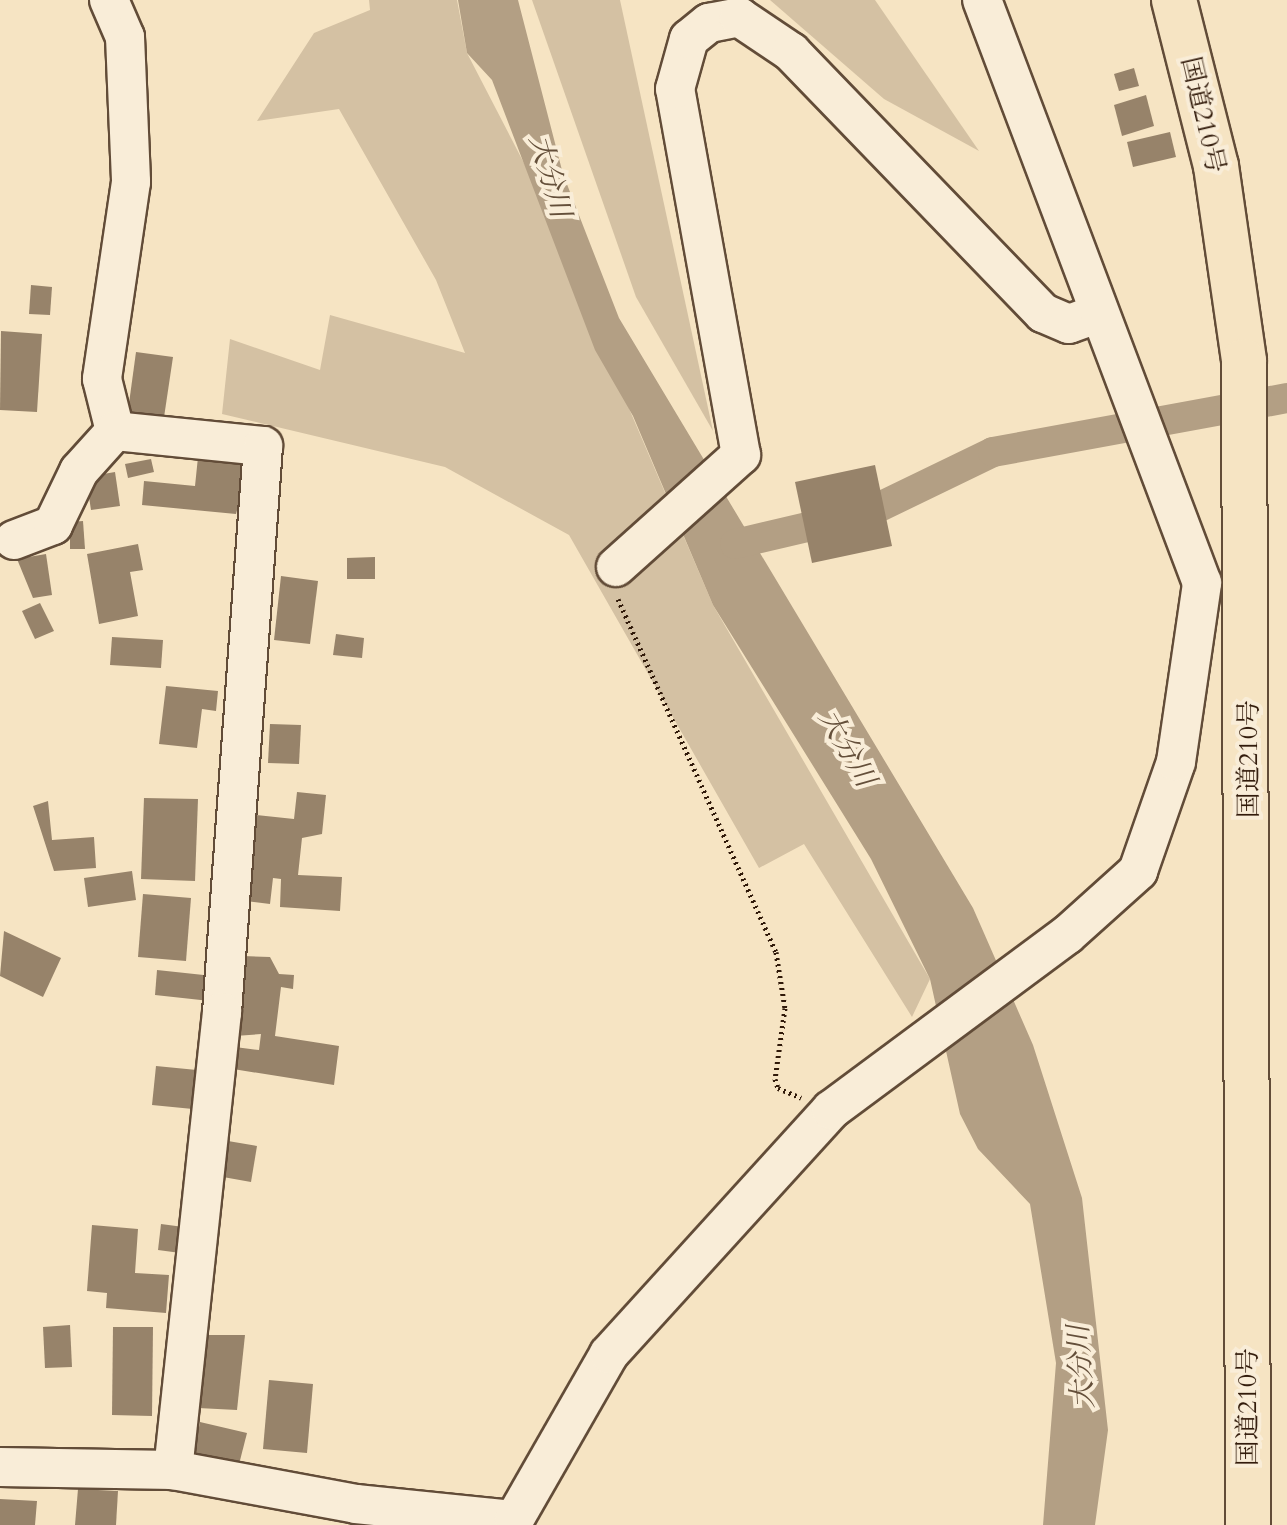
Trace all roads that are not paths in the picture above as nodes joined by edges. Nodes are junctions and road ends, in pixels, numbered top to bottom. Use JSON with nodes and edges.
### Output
{"nodes":[{"id":1,"x":109,"y":0,"type":"edge"},
{"id":2,"x":982,"y":0,"type":"edge"},
{"id":3,"x":1174,"y":0,"type":"edge"},
{"id":4,"x":1096,"y":314,"type":"junction"},
{"id":5,"x":115,"y":431,"type":"junction"},
{"id":6,"x":14,"y":540,"type":"dead end"},
{"id":7,"x":616,"y":567,"type":"road end"},
{"id":8,"x":0,"y":1467,"type":"edge"},
{"id":9,"x":173,"y":1470,"type":"junction"},
{"id":10,"x":355,"y":1514,"type":"edge"},
{"id":11,"x":1248,"y":1525,"type":"edge"}],
"edges":[{"from":1,"to":5,"type":"street"},
{"from":2,"to":4,"type":"street"},
{"from":3,"to":11,"type":"highway","name":"国道210号"},
{"from":4,"to":7,"type":"street"},
{"from":4,"to":10,"type":"street"},
{"from":5,"to":6,"type":"street"},
{"from":5,"to":9,"type":"street"},
{"from":8,"to":9,"type":"street"},
{"from":9,"to":10,"type":"street"}]}
